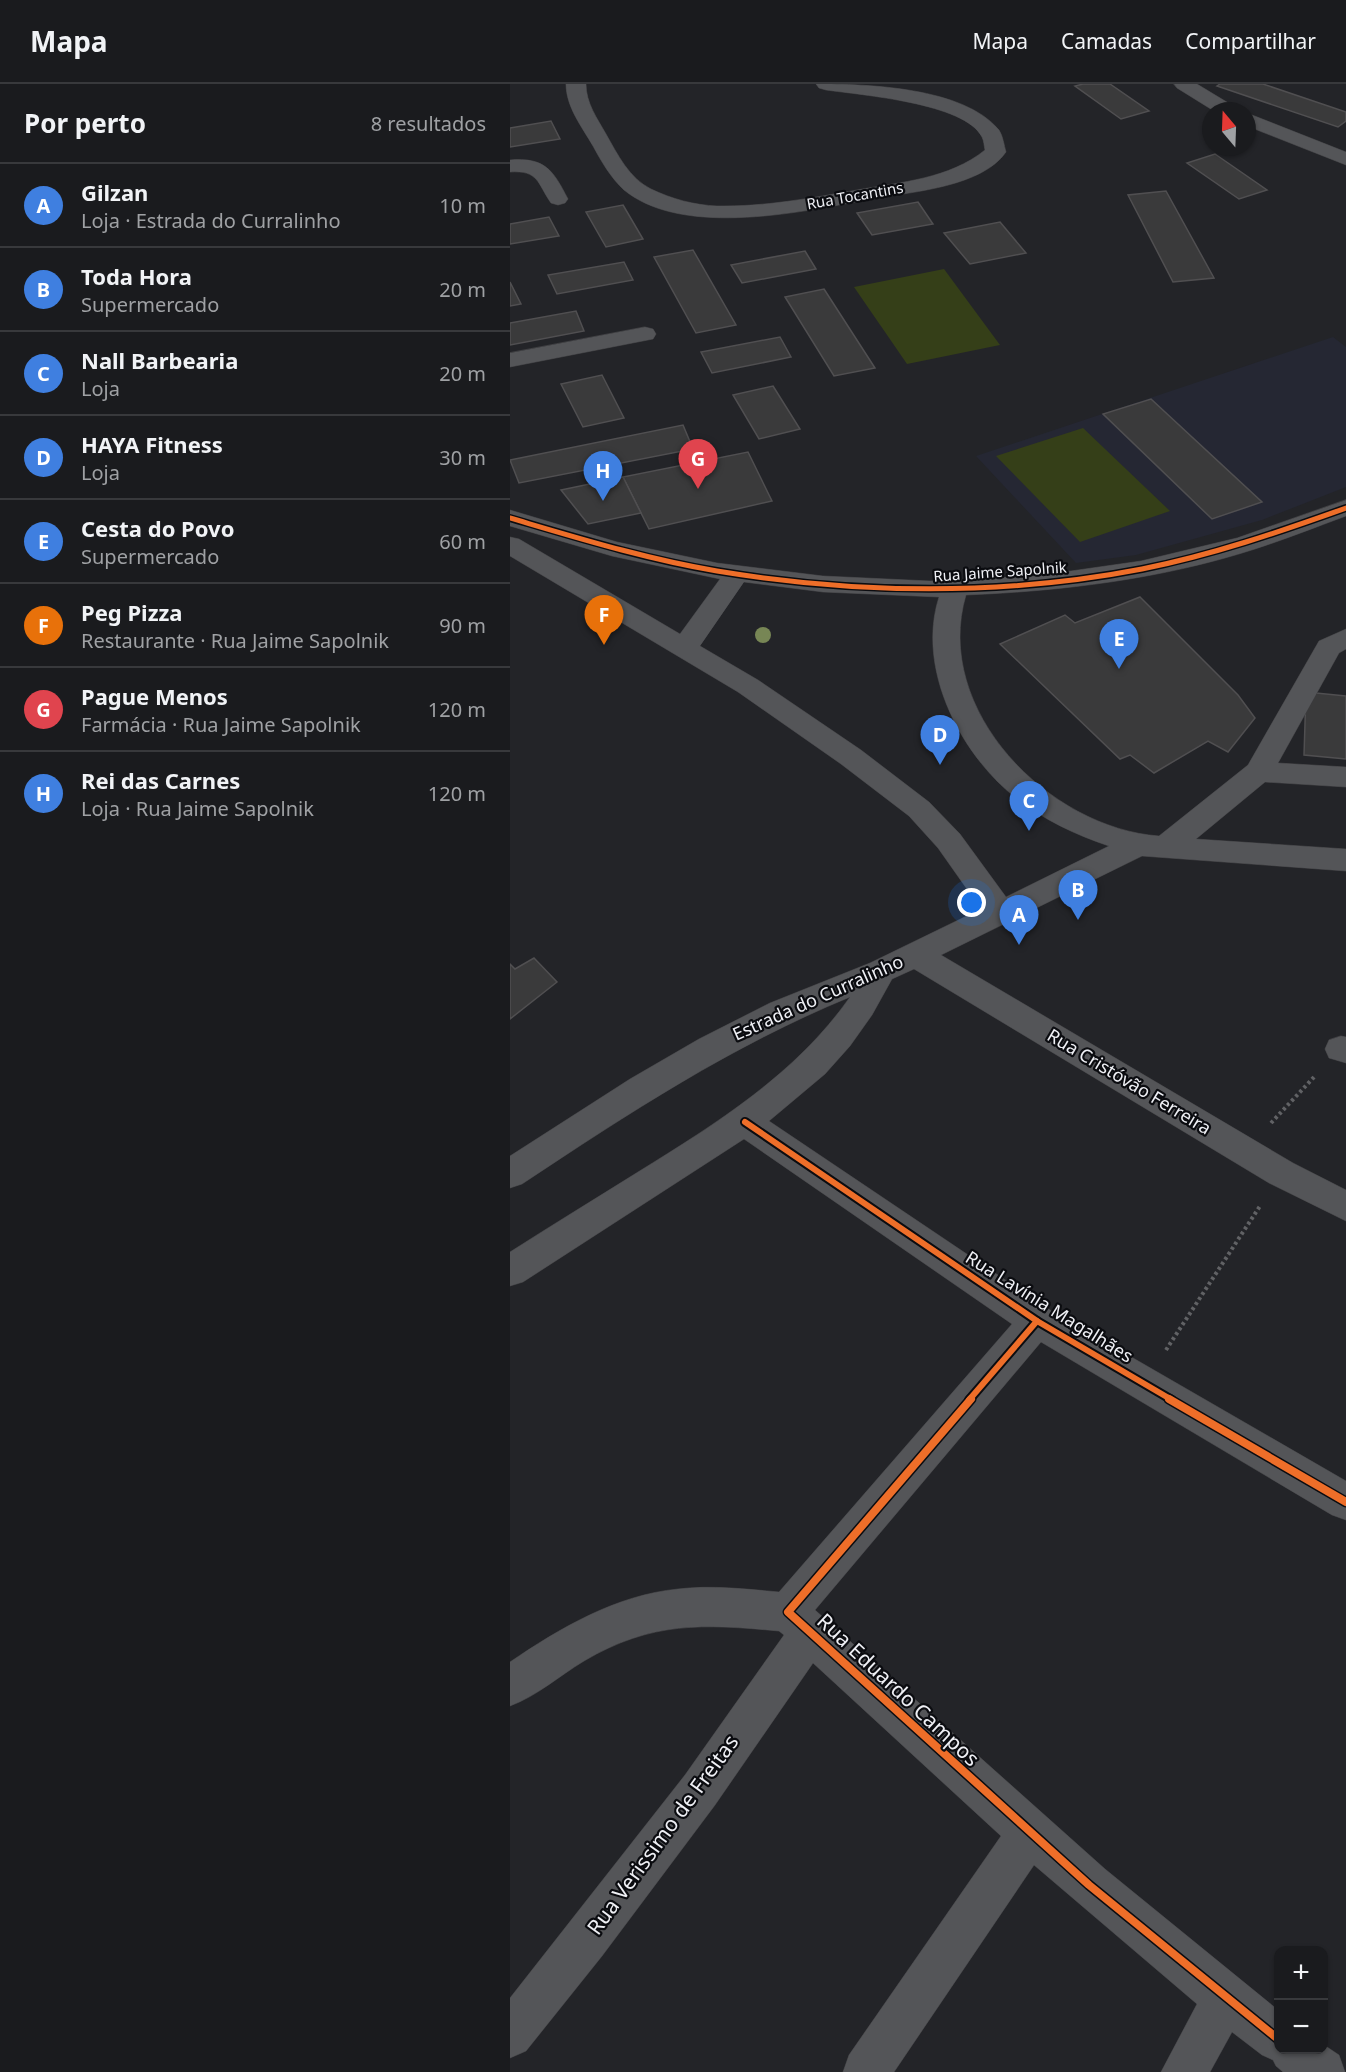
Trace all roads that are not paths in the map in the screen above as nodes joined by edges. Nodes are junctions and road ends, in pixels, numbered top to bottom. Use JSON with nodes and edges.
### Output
{"nodes":[{"id":1,"x":576,"y":84,"type":"edge"},
{"id":2,"x":826,"y":84,"type":"edge"},
{"id":3,"x":1184,"y":84,"type":"edge"},
{"id":4,"x":1213,"y":102,"type":"edge"},
{"id":5,"x":1256,"y":123,"type":"edge"},
{"id":6,"x":1346,"y":159,"type":"edge"},
{"id":7,"x":510,"y":166,"type":"edge"},
{"id":8,"x":558,"y":199,"type":"dead end"},
{"id":9,"x":645,"y":334,"type":"dead end"},
{"id":10,"x":510,"y":360,"type":"edge"},
{"id":11,"x":1346,"y":508,"type":"edge"},
{"id":12,"x":510,"y":518,"type":"edge"},
{"id":13,"x":510,"y":545,"type":"edge"},
{"id":14,"x":737,"y":574,"type":"junction"},
{"id":15,"x":954,"y":590,"type":"junction"},
{"id":16,"x":1346,"y":638,"type":"edge"},
{"id":17,"x":685,"y":647,"type":"junction"},
{"id":18,"x":1259,"y":772,"type":"junction"},
{"id":19,"x":1346,"y":777,"type":"edge"},
{"id":20,"x":1151,"y":846,"type":"junction"},
{"id":21,"x":1346,"y":860,"type":"edge"},
{"id":22,"x":1001,"y":914,"type":"junction"},
{"id":23,"x":914,"y":954,"type":"junction"},
{"id":24,"x":881,"y":971,"type":"junction"},
{"id":25,"x":745,"y":1122,"type":"junction"},
{"id":26,"x":510,"y":1174,"type":"edge"},
{"id":27,"x":1346,"y":1207,"type":"edge"},
{"id":28,"x":510,"y":1271,"type":"edge"},
{"id":29,"x":1037,"y":1321,"type":"junction"},
{"id":30,"x":1346,"y":1502,"type":"edge"},
{"id":31,"x":799,"y":1622,"type":"junction"},
{"id":32,"x":510,"y":1686,"type":"edge"},
{"id":33,"x":1029,"y":1834,"type":"junction"},
{"id":34,"x":1225,"y":1998,"type":"junction"},
{"id":35,"x":510,"y":2035,"type":"edge"},
{"id":36,"x":1274,"y":2036,"type":"edge"},
{"id":37,"x":1299,"y":2054,"type":"edge"},
{"id":38,"x":866,"y":2072,"type":"edge"},
{"id":39,"x":1184,"y":2072,"type":"edge"},
{"id":40,"x":1322,"y":2072,"type":"edge"}],
"edges":[{"from":1,"to":2,"type":"street","name":"Rua Tocantins"},
{"from":3,"to":4,"type":"street"},
{"from":5,"to":6,"type":"street"},
{"from":7,"to":8,"type":"street"},
{"from":9,"to":10,"type":"street"},
{"from":11,"to":15,"type":"street","name":"Rua Jaime Sapolnik"},
{"from":12,"to":14,"type":"street","name":"Rua Jaime Sapolnik"},
{"from":13,"to":17,"type":"street"},
{"from":14,"to":15,"type":"street","name":"Rua Jaime Sapolnik"},
{"from":14,"to":17,"type":"street"},
{"from":15,"to":20,"type":"street"},
{"from":16,"to":18,"type":"street"},
{"from":17,"to":22,"type":"street"},
{"from":18,"to":19,"type":"street"},
{"from":18,"to":20,"type":"street","name":"Estrada do Curralinho"},
{"from":20,"to":21,"type":"street"},
{"from":20,"to":22,"type":"street","name":"Estrada do Curralinho"},
{"from":22,"to":23,"type":"street","name":"Estrada do Curralinho"},
{"from":23,"to":24,"type":"street","name":"Estrada do Curralinho"},
{"from":23,"to":27,"type":"street","name":"Rua Cristóvão Ferreira"},
{"from":24,"to":25,"type":"street"},
{"from":24,"to":26,"type":"street","name":"Estrada do Curralinho"},
{"from":25,"to":28,"type":"street"},
{"from":25,"to":29,"type":"street","name":"Rua Lavínia Magalhães"},
{"from":29,"to":30,"type":"street","name":"Rua Lavínia Magalhães"},
{"from":29,"to":31,"type":"street"},
{"from":31,"to":32,"type":"street"},
{"from":31,"to":33,"type":"street","name":"Rua Eduardo Campos"},
{"from":31,"to":35,"type":"street","name":"Rua Verissimo de Freitas"},
{"from":33,"to":34,"type":"street","name":"Rua Eduardo Campos"},
{"from":33,"to":38,"type":"street"},
{"from":34,"to":36,"type":"street","name":"Rua Eduardo Campos"},
{"from":34,"to":39,"type":"street"},
{"from":37,"to":40,"type":"street"}]}
